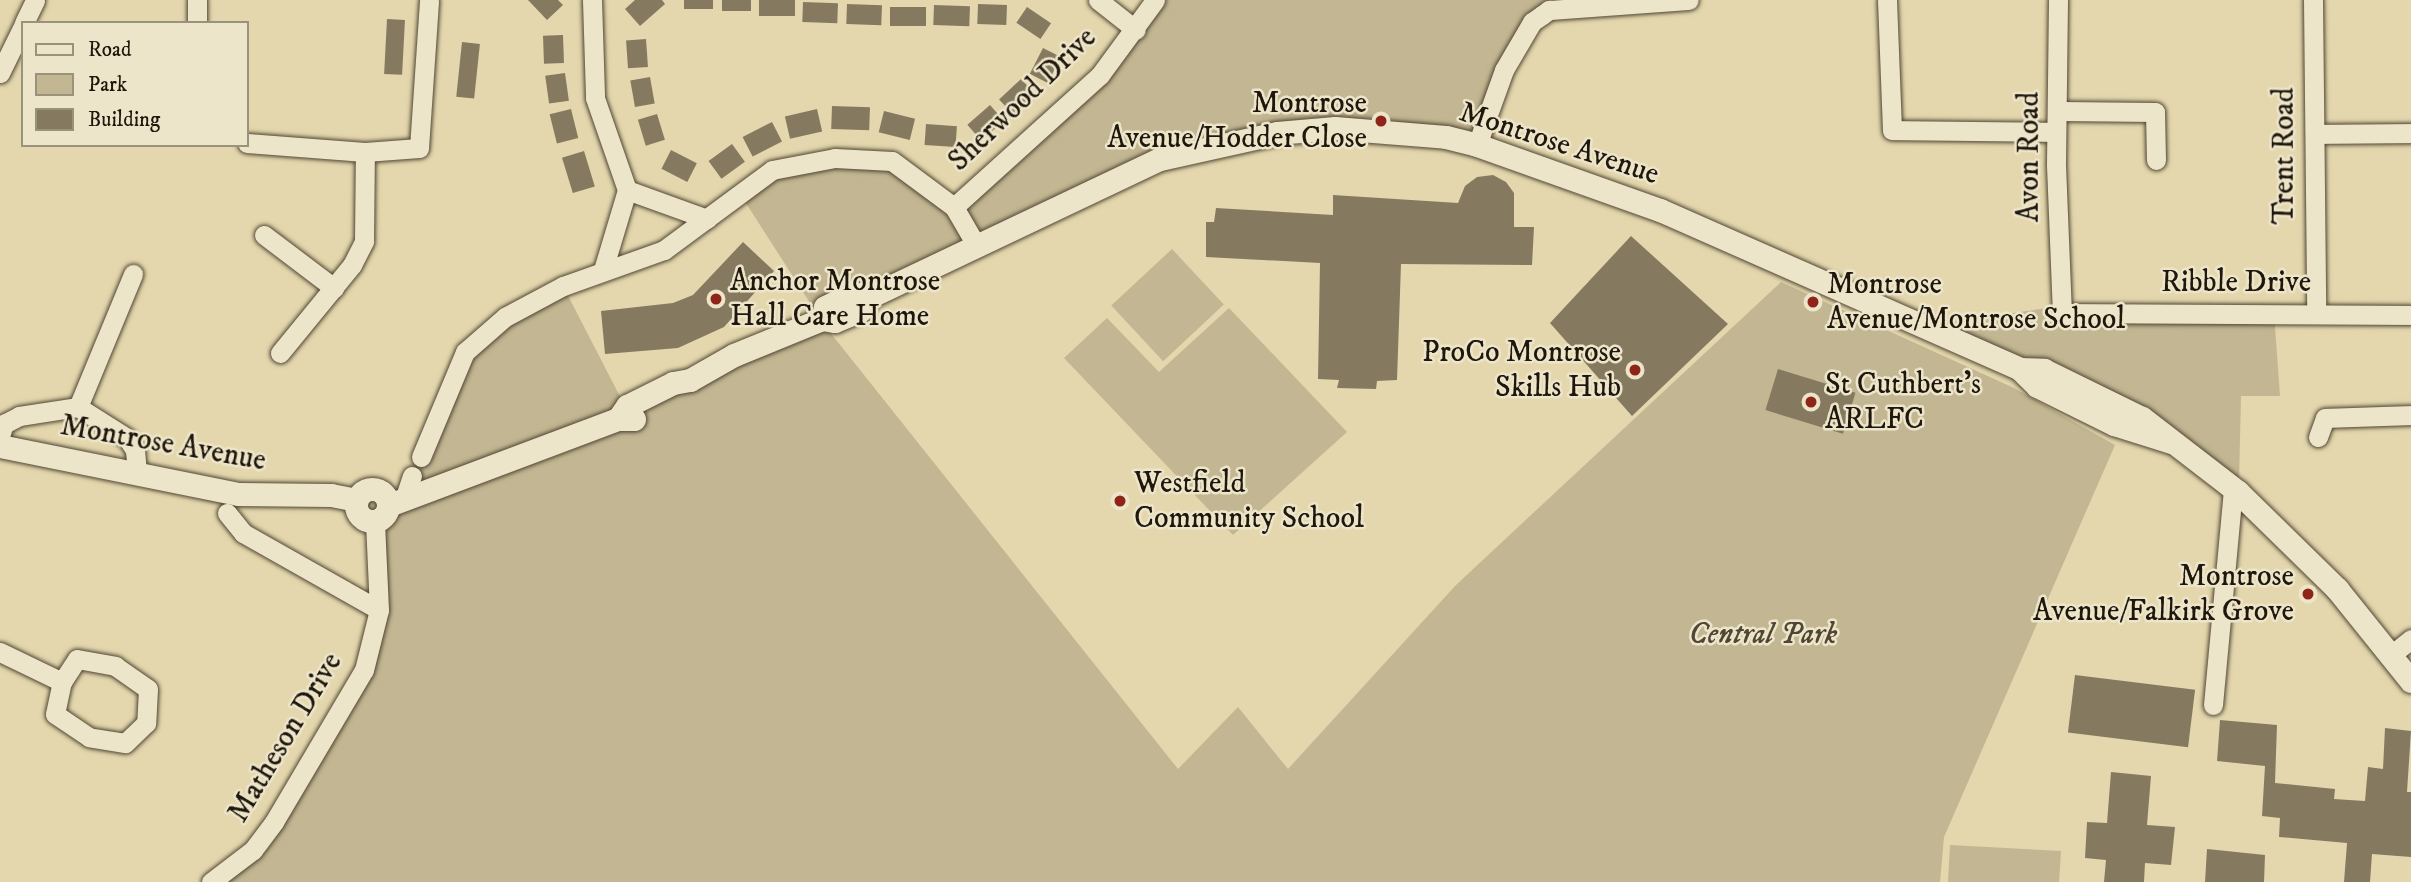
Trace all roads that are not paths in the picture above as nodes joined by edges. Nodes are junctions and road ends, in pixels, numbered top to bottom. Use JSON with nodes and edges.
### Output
{"nodes":[{"id":1,"x":35,"y":0,"type":"edge"},
{"id":2,"x":197,"y":0,"type":"edge"},
{"id":3,"x":429,"y":0,"type":"edge"},
{"id":4,"x":592,"y":0,"type":"edge"},
{"id":5,"x":1098,"y":0,"type":"edge"},
{"id":6,"x":1155,"y":0,"type":"edge"},
{"id":7,"x":1689,"y":0,"type":"edge"},
{"id":8,"x":1887,"y":0,"type":"edge"},
{"id":9,"x":2058,"y":0,"type":"edge"},
{"id":10,"x":2313,"y":0,"type":"edge"},
{"id":11,"x":25,"y":21,"type":"edge"},
{"id":12,"x":197,"y":21,"type":"edge"},
{"id":13,"x":21,"y":30,"type":"edge"},
{"id":14,"x":1136,"y":30,"type":"junction"},
{"id":15,"x":0,"y":73,"type":"edge"},
{"id":16,"x":2060,"y":110,"type":"junction"},
{"id":17,"x":2056,"y":132,"type":"junction"},
{"id":18,"x":2315,"y":134,"type":"junction"},
{"id":19,"x":2411,"y":134,"type":"edge"},
{"id":20,"x":248,"y":143,"type":"edge"},
{"id":21,"x":1477,"y":145,"type":"junction"},
{"id":22,"x":365,"y":152,"type":"junction"},
{"id":23,"x":2156,"y":160,"type":"dead end"},
{"id":24,"x":627,"y":190,"type":"junction"},
{"id":25,"x":954,"y":207,"type":"junction"},
{"id":26,"x":706,"y":219,"type":"junction"},
{"id":27,"x":264,"y":235,"type":"dead end"},
{"id":28,"x":976,"y":245,"type":"junction"},
{"id":29,"x":603,"y":270,"type":"junction"},
{"id":30,"x":133,"y":274,"type":"dead end"},
{"id":31,"x":334,"y":288,"type":"junction"},
{"id":32,"x":2316,"y":312,"type":"junction"},
{"id":33,"x":2062,"y":313,"type":"joint"},
{"id":34,"x":2411,"y":315,"type":"edge"},
{"id":35,"x":280,"y":353,"type":"dead end"},
{"id":36,"x":78,"y":407,"type":"junction"},
{"id":37,"x":2411,"y":415,"type":"edge"},
{"id":38,"x":0,"y":436,"type":"edge"},
{"id":39,"x":2318,"y":437,"type":"dead end"},
{"id":40,"x":0,"y":446,"type":"edge"},
{"id":41,"x":421,"y":457,"type":"dead end"},
{"id":42,"x":137,"y":475,"type":"junction"},
{"id":43,"x":2233,"y":488,"type":"junction"},
{"id":44,"x":396,"y":499,"type":"junction"},
{"id":45,"x":227,"y":513,"type":"dead end"},
{"id":46,"x":379,"y":610,"type":"junction"},
{"id":47,"x":2411,"y":639,"type":"edge"},
{"id":48,"x":0,"y":652,"type":"edge"},
{"id":49,"x":2390,"y":656,"type":"junction"},
{"id":50,"x":2411,"y":681,"type":"edge"},
{"id":51,"x":62,"y":682,"type":"junction"},
{"id":52,"x":2213,"y":705,"type":"dead end"},
{"id":53,"x":211,"y":882,"type":"edge"}],
"edges":[{"from":1,"to":11,"type":"street"},
{"from":2,"to":12,"type":"street"},
{"from":3,"to":22,"type":"street"},
{"from":4,"to":24,"type":"street"},
{"from":5,"to":14,"type":"street"},
{"from":6,"to":14,"type":"street","name":"Sherwood Drive"},
{"from":7,"to":21,"type":"street"},
{"from":8,"to":17,"type":"street"},
{"from":9,"to":16,"type":"street","name":"Avon Road"},
{"from":10,"to":18,"type":"street","name":"Trent Road"},
{"from":13,"to":15,"type":"street"},
{"from":14,"to":25,"type":"street","name":"Sherwood Drive"},
{"from":16,"to":17,"type":"street","name":"Avon Road"},
{"from":16,"to":23,"type":"street"},
{"from":17,"to":33,"type":"street","name":"Avon Road"},
{"from":18,"to":19,"type":"street"},
{"from":18,"to":32,"type":"street","name":"Trent Road"},
{"from":20,"to":22,"type":"street"},
{"from":21,"to":28,"type":"street","name":"Montrose Avenue"},
{"from":21,"to":43,"type":"street","name":"Montrose Avenue"},
{"from":22,"to":31,"type":"street"},
{"from":24,"to":26,"type":"street"},
{"from":24,"to":29,"type":"street"},
{"from":25,"to":26,"type":"street"},
{"from":25,"to":28,"type":"street"},
{"from":26,"to":29,"type":"street"},
{"from":27,"to":31,"type":"street"},
{"from":28,"to":44,"type":"street","name":"Montrose Avenue"},
{"from":29,"to":41,"type":"street"},
{"from":30,"to":36,"type":"street"},
{"from":31,"to":35,"type":"street"},
{"from":32,"to":33,"type":"street","name":"Ribble Drive"},
{"from":32,"to":34,"type":"street","name":"Ribble Drive"},
{"from":36,"to":38,"type":"street"},
{"from":36,"to":42,"type":"street"},
{"from":37,"to":39,"type":"street"},
{"from":40,"to":42,"type":"street","name":"Montrose Avenue"},
{"from":42,"to":44,"type":"street","name":"Montrose Avenue"},
{"from":43,"to":49,"type":"street","name":"Montrose Avenue"},
{"from":43,"to":52,"type":"street"},
{"from":44,"to":46,"type":"street","name":"Matheson Drive"},
{"from":45,"to":46,"type":"street","name":"Montrose Avenue"},
{"from":46,"to":53,"type":"street","name":"Matheson Drive"},
{"from":47,"to":49,"type":"street"},
{"from":48,"to":51,"type":"street"},
{"from":49,"to":50,"type":"street","name":"Montrose Avenue"},
{"from":51,"to":51,"type":"street"}]}
